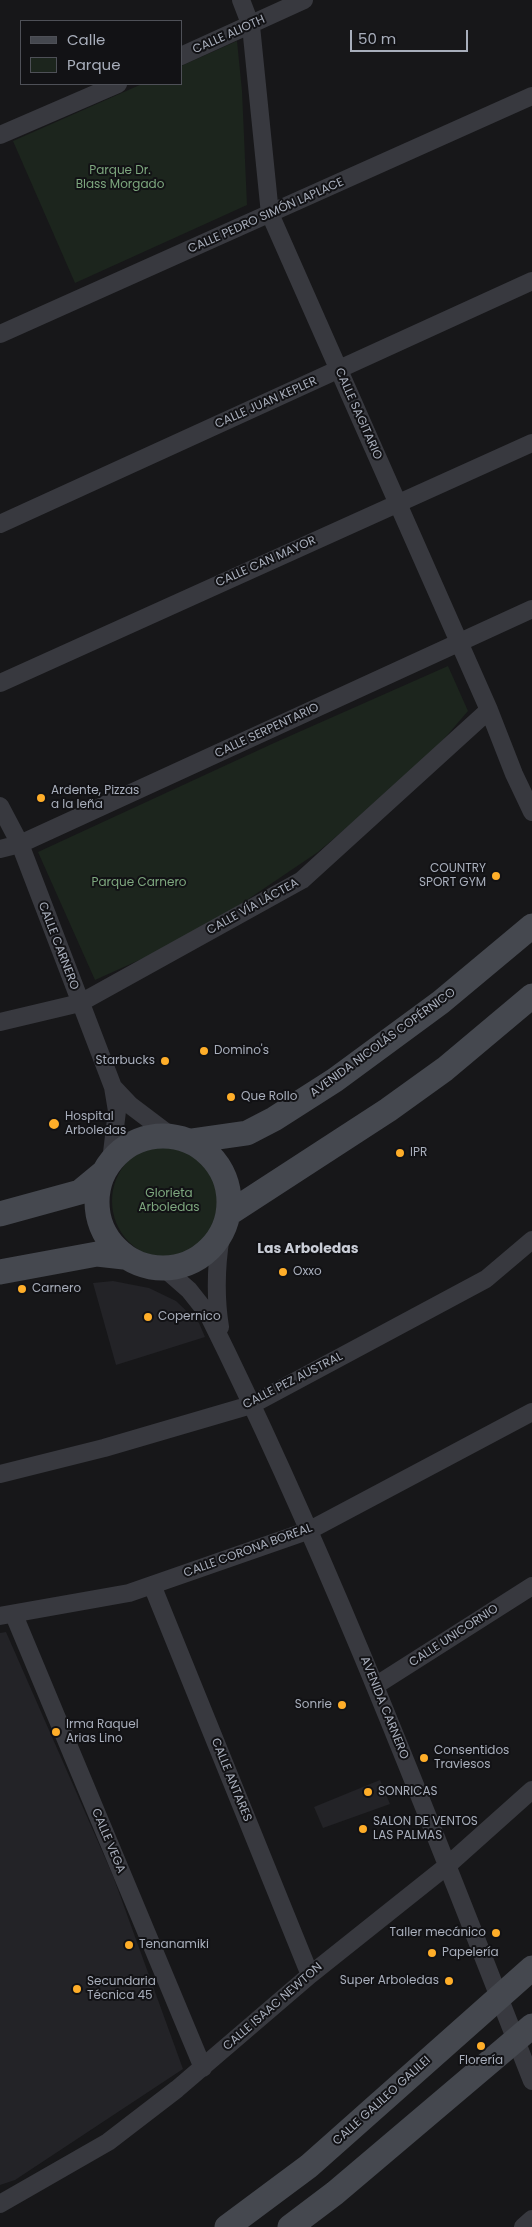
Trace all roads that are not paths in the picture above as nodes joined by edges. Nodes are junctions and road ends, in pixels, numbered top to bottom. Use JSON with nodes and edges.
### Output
{"nodes":[{"id":1,"x":241,"y":0,"type":"edge"},
{"id":2,"x":304,"y":0,"type":"edge"},
{"id":3,"x":251,"y":26,"type":"junction"},
{"id":4,"x":182,"y":56,"type":"edge"},
{"id":5,"x":116,"y":85,"type":"edge"},
{"id":6,"x":532,"y":96,"type":"edge"},
{"id":7,"x":0,"y":135,"type":"edge"},
{"id":8,"x":270,"y":214,"type":"junction"},
{"id":9,"x":532,"y":281,"type":"edge"},
{"id":10,"x":0,"y":334,"type":"edge"},
{"id":11,"x":338,"y":370,"type":"junction"},
{"id":12,"x":532,"y":443,"type":"edge"},
{"id":13,"x":397,"y":502,"type":"junction"},
{"id":14,"x":0,"y":524,"type":"edge"},
{"id":15,"x":532,"y":609,"type":"edge"},
{"id":16,"x":460,"y":642,"type":"junction"},
{"id":17,"x":0,"y":683,"type":"edge"},
{"id":18,"x":489,"y":710,"type":"junction"},
{"id":19,"x":0,"y":806,"type":"edge"},
{"id":20,"x":532,"y":812,"type":"edge"},
{"id":21,"x":20,"y":844,"type":"junction"},
{"id":22,"x":0,"y":849,"type":"edge"},
{"id":23,"x":532,"y":926,"type":"edge"},
{"id":24,"x":532,"y":996,"type":"edge"},
{"id":25,"x":80,"y":1003,"type":"junction"},
{"id":26,"x":0,"y":1022,"type":"edge"},
{"id":27,"x":113,"y":1087,"type":"junction"},
{"id":28,"x":181,"y":1138,"type":"junction"},
{"id":29,"x":107,"y":1167,"type":"junction"},
{"id":30,"x":0,"y":1214,"type":"edge"},
{"id":31,"x":225,"y":1224,"type":"junction"},
{"id":32,"x":532,"y":1240,"type":"edge"},
{"id":33,"x":124,"y":1257,"type":"junction"},
{"id":34,"x":165,"y":1269,"type":"junction"},
{"id":35,"x":0,"y":1272,"type":"edge"},
{"id":36,"x":222,"y":1342,"type":"junction"},
{"id":37,"x":251,"y":1405,"type":"junction"},
{"id":38,"x":532,"y":1412,"type":"edge"},
{"id":39,"x":0,"y":1474,"type":"edge"},
{"id":40,"x":310,"y":1530,"type":"junction"},
{"id":41,"x":152,"y":1585,"type":"junction"},
{"id":42,"x":532,"y":1586,"type":"edge"},
{"id":43,"x":7,"y":1616,"type":"edge"},
{"id":44,"x":375,"y":1686,"type":"junction"},
{"id":45,"x":532,"y":1790,"type":"edge"},
{"id":46,"x":448,"y":1865,"type":"junction"},
{"id":47,"x":532,"y":1968,"type":"edge"},
{"id":48,"x":310,"y":1975,"type":"junction"},
{"id":49,"x":498,"y":1997,"type":"junction"},
{"id":50,"x":524,"y":2033,"type":"edge"},
{"id":51,"x":203,"y":2068,"type":"junction"},
{"id":52,"x":532,"y":2080,"type":"edge"},
{"id":53,"x":0,"y":2204,"type":"edge"},
{"id":54,"x":532,"y":2219,"type":"edge"},
{"id":55,"x":227,"y":2227,"type":"edge"},
{"id":56,"x":290,"y":2227,"type":"edge"},
{"id":57,"x":523,"y":2227,"type":"edge"}],
"edges":[{"from":1,"to":3,"type":"street","name":"CALLE SAGITARIO"},
{"from":2,"to":3,"type":"street","name":"CALLE ALIOTH"},
{"from":3,"to":4,"type":"street","name":"CALLE ALIOTH"},
{"from":3,"to":8,"type":"street","name":"CALLE SAGITARIO"},
{"from":5,"to":7,"type":"street"},
{"from":6,"to":8,"type":"street","name":"CALLE PEDRO SIMÓN LAPLACE"},
{"from":8,"to":10,"type":"street","name":"CALLE PEDRO SIMÓN LAPLACE"},
{"from":8,"to":11,"type":"street","name":"CALLE SAGITARIO"},
{"from":9,"to":11,"type":"street","name":"CALLE JUAN KEPLER"},
{"from":11,"to":13,"type":"street","name":"CALLE SAGITARIO"},
{"from":11,"to":14,"type":"street","name":"CALLE JUAN KEPLER"},
{"from":12,"to":13,"type":"street","name":"CALLE CAN MAYOR"},
{"from":13,"to":16,"type":"street","name":"CALLE SAGITARIO"},
{"from":13,"to":17,"type":"street","name":"CALLE CAN MAYOR"},
{"from":15,"to":16,"type":"street","name":"CALLE SERPENTARIO"},
{"from":16,"to":18,"type":"street","name":"CALLE SAGITARIO"},
{"from":16,"to":21,"type":"street","name":"CALLE SERPENTARIO"},
{"from":18,"to":20,"type":"street","name":"CALLE SAGITARIO"},
{"from":18,"to":25,"type":"street","name":"CALLE VÍA LÁCTEA"},
{"from":19,"to":21,"type":"street","name":"CALLE CARNERO"},
{"from":21,"to":22,"type":"street","name":"CALLE SERPENTARIO"},
{"from":21,"to":25,"type":"street","name":"CALLE CARNERO"},
{"from":23,"to":28,"type":"main road","name":"AVENIDA NICOLÁS COPÉRNICO"},
{"from":24,"to":31,"type":"main road"},
{"from":25,"to":26,"type":"street","name":"CALLE VÍA LÁCTEA"},
{"from":25,"to":27,"type":"street","name":"CALLE CARNERO"},
{"from":27,"to":28,"type":"street","name":"CALLE CARNERO"},
{"from":27,"to":29,"type":"street","name":"CALLE CARNERO"},
{"from":28,"to":29,"type":"main road"},
{"from":28,"to":31,"type":"main road"},
{"from":29,"to":30,"type":"main road"},
{"from":29,"to":33,"type":"main road"},
{"from":31,"to":34,"type":"main road"},
{"from":31,"to":36,"type":"street","name":"AVENIDA CARNERO"},
{"from":32,"to":37,"type":"street","name":"CALLE PEZ AUSTRAL"},
{"from":33,"to":34,"type":"main road"},
{"from":33,"to":35,"type":"main road"},
{"from":34,"to":36,"type":"street","name":"AVENIDA CARNERO"},
{"from":36,"to":37,"type":"street","name":"AVENIDA CARNERO"},
{"from":37,"to":39,"type":"street","name":"CALLE PEZ AUSTRAL"},
{"from":37,"to":40,"type":"street","name":"AVENIDA CARNERO"},
{"from":38,"to":40,"type":"street","name":"CALLE CORONA BOREAL"},
{"from":40,"to":41,"type":"street","name":"CALLE CORONA BOREAL"},
{"from":40,"to":44,"type":"street","name":"AVENIDA CARNERO"},
{"from":41,"to":43,"type":"street","name":"CALLE CORONA BOREAL"},
{"from":41,"to":48,"type":"street","name":"CALLE ANTARES"},
{"from":42,"to":44,"type":"street","name":"CALLE UNICORNIO"},
{"from":43,"to":51,"type":"street","name":"CALLE VEGA"},
{"from":44,"to":46,"type":"street","name":"AVENIDA CARNERO"},
{"from":45,"to":46,"type":"street","name":"CALLE ISAAC NEWTON"},
{"from":46,"to":48,"type":"street","name":"CALLE ISAAC NEWTON"},
{"from":46,"to":49,"type":"street","name":"AVENIDA CARNERO"},
{"from":47,"to":49,"type":"main road","name":"CALLE GALILEO GALILEI"},
{"from":48,"to":51,"type":"street","name":"CALLE ISAAC NEWTON"},
{"from":49,"to":50,"type":"street","name":"AVENIDA CARNERO"},
{"from":49,"to":55,"type":"main road","name":"CALLE GALILEO GALILEI"},
{"from":50,"to":52,"type":"street","name":"AVENIDA CARNERO"},
{"from":50,"to":56,"type":"main road"},
{"from":51,"to":53,"type":"street","name":"CALLE ISAAC NEWTON"},
{"from":54,"to":57,"type":"street"}]}
